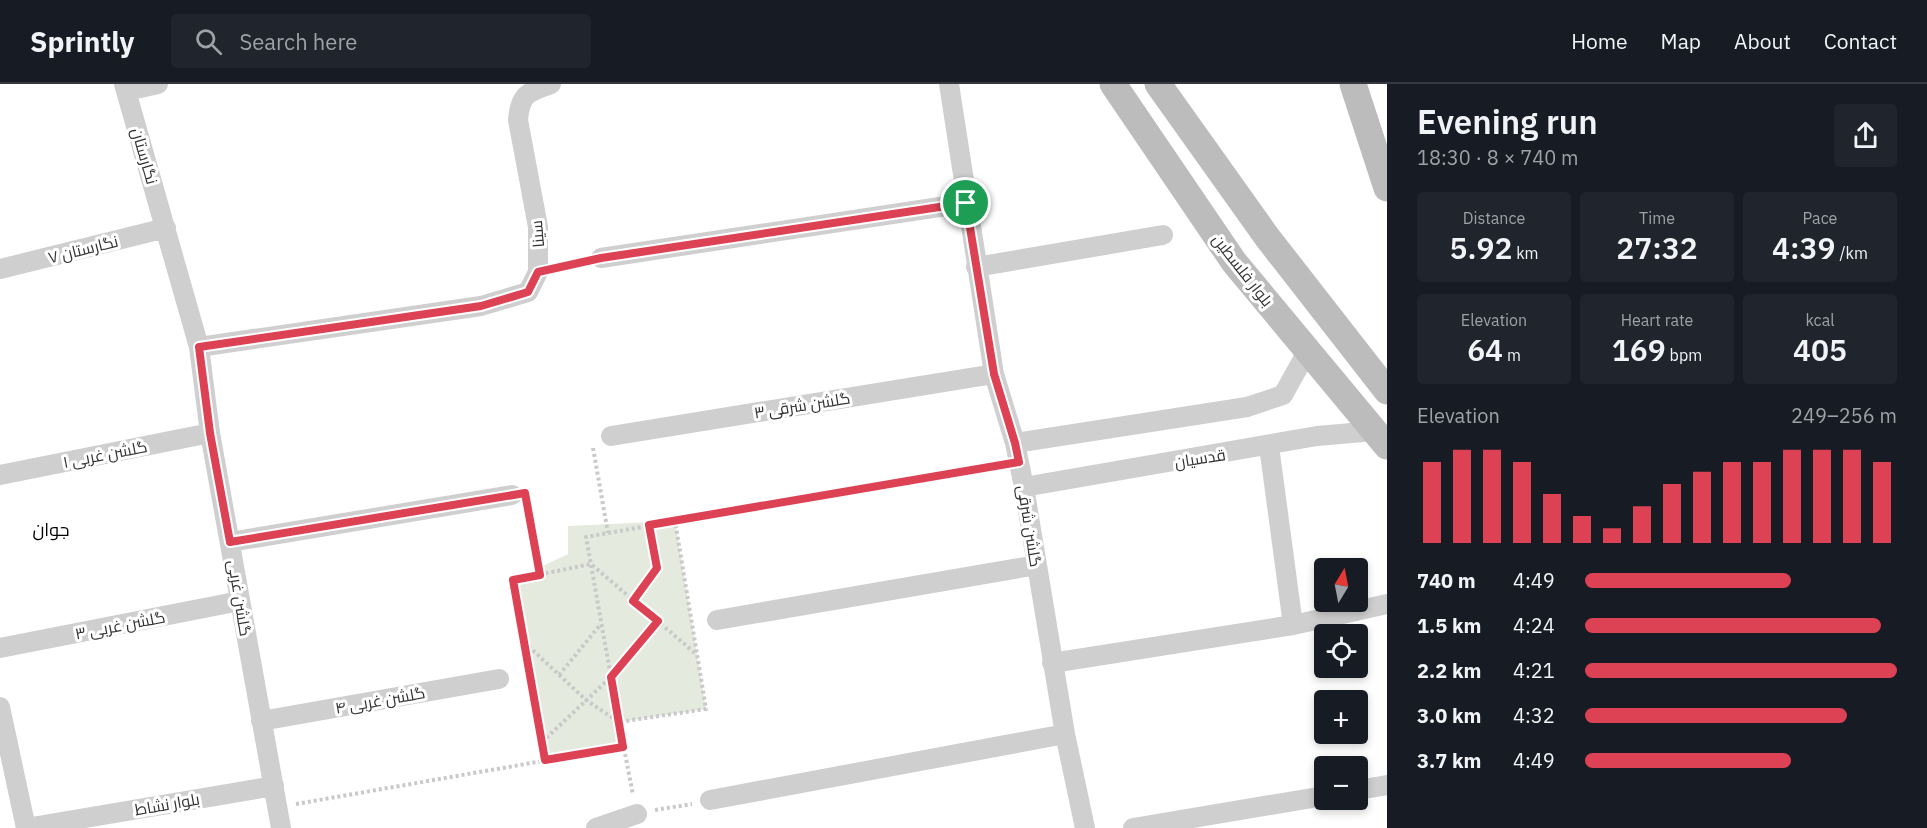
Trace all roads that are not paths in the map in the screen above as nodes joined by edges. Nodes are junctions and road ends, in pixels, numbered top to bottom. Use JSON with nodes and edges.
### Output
{"nodes":[{"id":1,"x":158,"y":84,"type":"edge"},
{"id":2,"x":551,"y":84,"type":"edge"},
{"id":3,"x":949,"y":84,"type":"edge"},
{"id":4,"x":1113,"y":84,"type":"edge"},
{"id":5,"x":1158,"y":84,"type":"edge"},
{"id":6,"x":1353,"y":84,"type":"edge"},
{"id":7,"x":125,"y":87,"type":"edge"},
{"id":8,"x":1387,"y":188,"type":"edge"},
{"id":9,"x":966,"y":203,"type":"junction"},
{"id":10,"x":166,"y":228,"type":"junction"},
{"id":11,"x":1163,"y":235,"type":"dead end"},
{"id":12,"x":1267,"y":237,"type":"junction"},
{"id":13,"x":601,"y":258,"type":"road end"},
{"id":14,"x":1234,"y":262,"type":"junction"},
{"id":15,"x":976,"y":267,"type":"junction"},
{"id":16,"x":0,"y":269,"type":"edge"},
{"id":17,"x":199,"y":347,"type":"junction"},
{"id":18,"x":1308,"y":350,"type":"junction"},
{"id":19,"x":994,"y":374,"type":"junction"},
{"id":20,"x":1387,"y":391,"type":"edge"},
{"id":21,"x":210,"y":433,"type":"junction"},
{"id":22,"x":611,"y":436,"type":"road end"},
{"id":23,"x":1381,"y":438,"type":"edge"},
{"id":24,"x":1015,"y":443,"type":"junction"},
{"id":25,"x":1269,"y":446,"type":"junction"},
{"id":26,"x":0,"y":475,"type":"edge"},
{"id":27,"x":1024,"y":487,"type":"junction"},
{"id":28,"x":512,"y":495,"type":"road end"},
{"id":29,"x":230,"y":542,"type":"junction"},
{"id":30,"x":1037,"y":565,"type":"junction"},
{"id":31,"x":240,"y":602,"type":"junction"},
{"id":32,"x":1387,"y":604,"type":"edge"},
{"id":33,"x":717,"y":620,"type":"dead end"},
{"id":34,"x":1293,"y":625,"type":"junction"},
{"id":35,"x":0,"y":648,"type":"edge"},
{"id":36,"x":1052,"y":663,"type":"junction"},
{"id":37,"x":499,"y":680,"type":"dead end"},
{"id":38,"x":0,"y":708,"type":"edge"},
{"id":39,"x":261,"y":721,"type":"junction"},
{"id":40,"x":1065,"y":734,"type":"junction"},
{"id":41,"x":1387,"y":785,"type":"edge"},
{"id":42,"x":274,"y":786,"type":"junction"},
{"id":43,"x":1368,"y":788,"type":"edge"},
{"id":44,"x":1314,"y":798,"type":"edge"},
{"id":45,"x":710,"y":800,"type":"road end"},
{"id":46,"x":637,"y":814,"type":"road end"},
{"id":47,"x":279,"y":823,"type":"edge"},
{"id":48,"x":26,"y":828,"type":"edge"},
{"id":49,"x":596,"y":828,"type":"edge"},
{"id":50,"x":1085,"y":828,"type":"edge"},
{"id":51,"x":1133,"y":828,"type":"edge"}],
"edges":[{"from":1,"to":7,"type":"street"},
{"from":2,"to":17,"type":"street","name":"سینا"},
{"from":3,"to":9,"type":"street","name":"گلشن شرقی"},
{"from":4,"to":14,"type":"main road","name":"بلوار فلسطین"},
{"from":5,"to":12,"type":"main road"},
{"from":6,"to":8,"type":"main road"},
{"from":7,"to":10,"type":"street","name":"نگارستان"},
{"from":9,"to":13,"type":"street"},
{"from":9,"to":15,"type":"street","name":"گلشن شرقی"},
{"from":10,"to":16,"type":"street","name":"نگارستان ۷"},
{"from":10,"to":17,"type":"street","name":"گلشن غربی"},
{"from":11,"to":15,"type":"street"},
{"from":12,"to":14,"type":"main road"},
{"from":12,"to":20,"type":"main road"},
{"from":14,"to":18,"type":"main road","name":"بلوار فلسطین"},
{"from":15,"to":19,"type":"street","name":"گلشن شرقی"},
{"from":17,"to":21,"type":"street","name":"گلشن غربی"},
{"from":18,"to":23,"type":"main road","name":"بلوار فلسطین"},
{"from":18,"to":24,"type":"street"},
{"from":19,"to":22,"type":"street","name":"گلشن شرقی ۳"},
{"from":19,"to":24,"type":"street","name":"گلشن شرقی"},
{"from":21,"to":26,"type":"street","name":"گلشن غربی ۱"},
{"from":21,"to":29,"type":"street","name":"گلشن غربی"},
{"from":23,"to":25,"type":"street","name":"قدسیان"},
{"from":24,"to":27,"type":"street","name":"گلشن شرقی"},
{"from":25,"to":27,"type":"street","name":"قدسیان"},
{"from":25,"to":34,"type":"street"},
{"from":27,"to":30,"type":"street","name":"گلشن شرقی"},
{"from":28,"to":29,"type":"street"},
{"from":29,"to":31,"type":"street","name":"گلشن غربی"},
{"from":30,"to":33,"type":"street"},
{"from":30,"to":36,"type":"street","name":"گلشن شرقی"},
{"from":31,"to":35,"type":"street","name":"گلشن غربی ۳"},
{"from":31,"to":39,"type":"street","name":"گلشن غربی"},
{"from":32,"to":34,"type":"street"},
{"from":34,"to":36,"type":"street"},
{"from":36,"to":40,"type":"street","name":"گلشن شرقی"},
{"from":37,"to":39,"type":"street","name":"گلشن غربی ۴"},
{"from":38,"to":48,"type":"street"},
{"from":39,"to":42,"type":"street","name":"گلشن غربی"},
{"from":40,"to":45,"type":"street"},
{"from":40,"to":50,"type":"street","name":"گلشن شرقی"},
{"from":41,"to":43,"type":"street"},
{"from":42,"to":47,"type":"street","name":"گلشن غربی"},
{"from":42,"to":48,"type":"street","name":"بلوار نشاط"},
{"from":44,"to":51,"type":"street"},
{"from":46,"to":49,"type":"street"}]}
